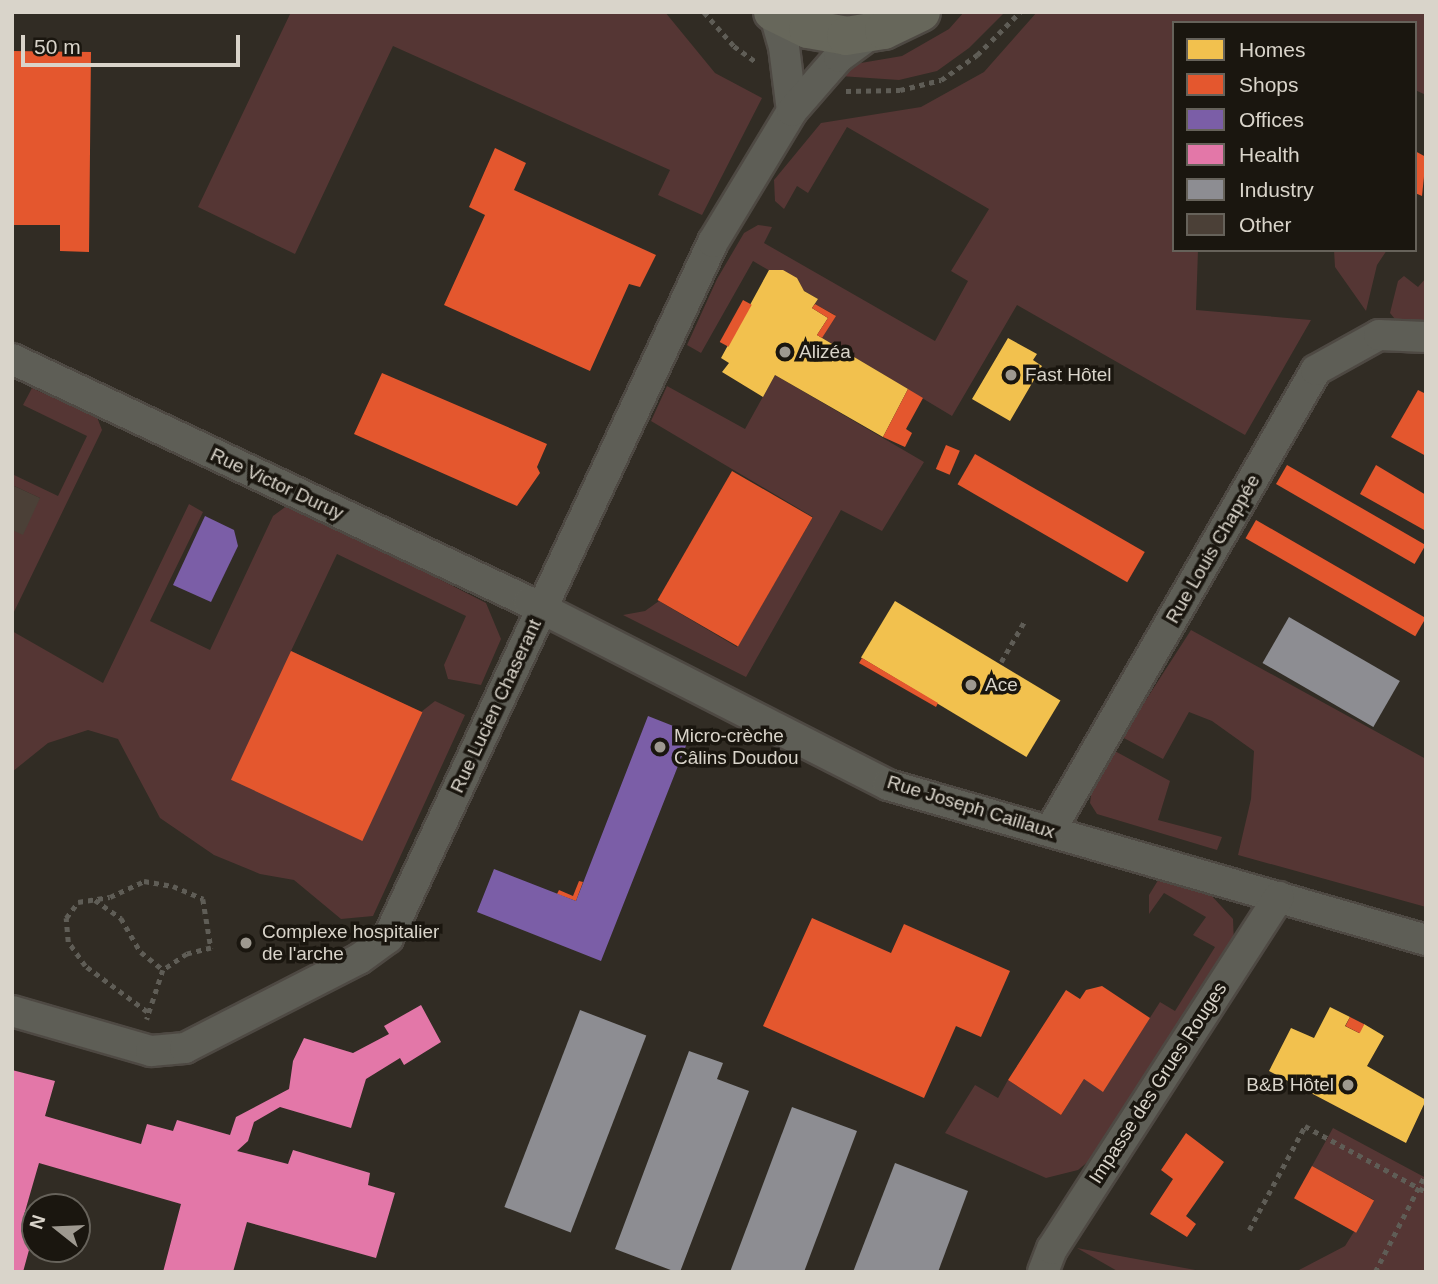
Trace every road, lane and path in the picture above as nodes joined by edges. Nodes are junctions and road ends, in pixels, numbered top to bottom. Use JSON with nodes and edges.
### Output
{"nodes":[{"id":1,"x":704,"y":12,"type":"edge"},
{"id":2,"x":773,"y":12,"type":"edge"},
{"id":3,"x":921,"y":12,"type":"edge"},
{"id":4,"x":1020,"y":12,"type":"edge"},
{"id":5,"x":872,"y":33,"type":"junction"},
{"id":6,"x":796,"y":96,"type":"junction"},
{"id":7,"x":1426,"y":337,"type":"edge"},
{"id":8,"x":12,"y":359,"type":"edge"},
{"id":9,"x":542,"y":608,"type":"junction"},
{"id":10,"x":1024,"y":622,"type":"dead end"},
{"id":11,"x":1002,"y":662,"type":"dead end"},
{"id":12,"x":1050,"y":831,"type":"junction"},
{"id":13,"x":1279,"y":898,"type":"junction"},
{"id":14,"x":95,"y":900,"type":"junction"},
{"id":15,"x":1426,"y":940,"type":"edge"},
{"id":16,"x":163,"y":970,"type":"junction"},
{"id":17,"x":12,"y":1011,"type":"edge"},
{"id":18,"x":147,"y":1012,"type":"junction"},
{"id":19,"x":151,"y":1052,"type":"junction"},
{"id":20,"x":1426,"y":1173,"type":"edge"},
{"id":21,"x":1418,"y":1188,"type":"junction"},
{"id":22,"x":1426,"y":1192,"type":"edge"},
{"id":23,"x":1249,"y":1230,"type":"dead end"},
{"id":24,"x":1043,"y":1272,"type":"edge"},
{"id":25,"x":1375,"y":1272,"type":"edge"}],
"edges":[{"from":1,"to":6,"type":"path"},
{"from":2,"to":5,"type":"main road"},
{"from":2,"to":6,"type":"street"},
{"from":3,"to":5,"type":"main road"},
{"from":4,"to":6,"type":"path"},
{"from":5,"to":6,"type":"street","name":"Rue Lucien Chaserant"},
{"from":6,"to":9,"type":"street","name":"Rue Lucien Chaserant"},
{"from":7,"to":12,"type":"street","name":"Rue Louis Chappée"},
{"from":8,"to":9,"type":"street","name":"Rue Victor Duruy"},
{"from":9,"to":12,"type":"street","name":"Rue Joseph Caillaux"},
{"from":9,"to":19,"type":"street","name":"Rue Lucien Chaserant"},
{"from":10,"to":11,"type":"path"},
{"from":12,"to":13,"type":"street","name":"Rue Joseph Caillaux"},
{"from":13,"to":15,"type":"street","name":"Rue Joseph Caillaux"},
{"from":13,"to":24,"type":"street","name":"Impasse des Grues Rouges"},
{"from":14,"to":16,"type":"path"},
{"from":14,"to":16,"type":"path"},
{"from":14,"to":18,"type":"path"},
{"from":16,"to":18,"type":"path"},
{"from":17,"to":19,"type":"street","name":"Rue Lucien Chaserant"},
{"from":18,"to":19,"type":"path"},
{"from":20,"to":21,"type":"path"},
{"from":21,"to":22,"type":"path"},
{"from":21,"to":23,"type":"path"},
{"from":21,"to":25,"type":"path"}]}
